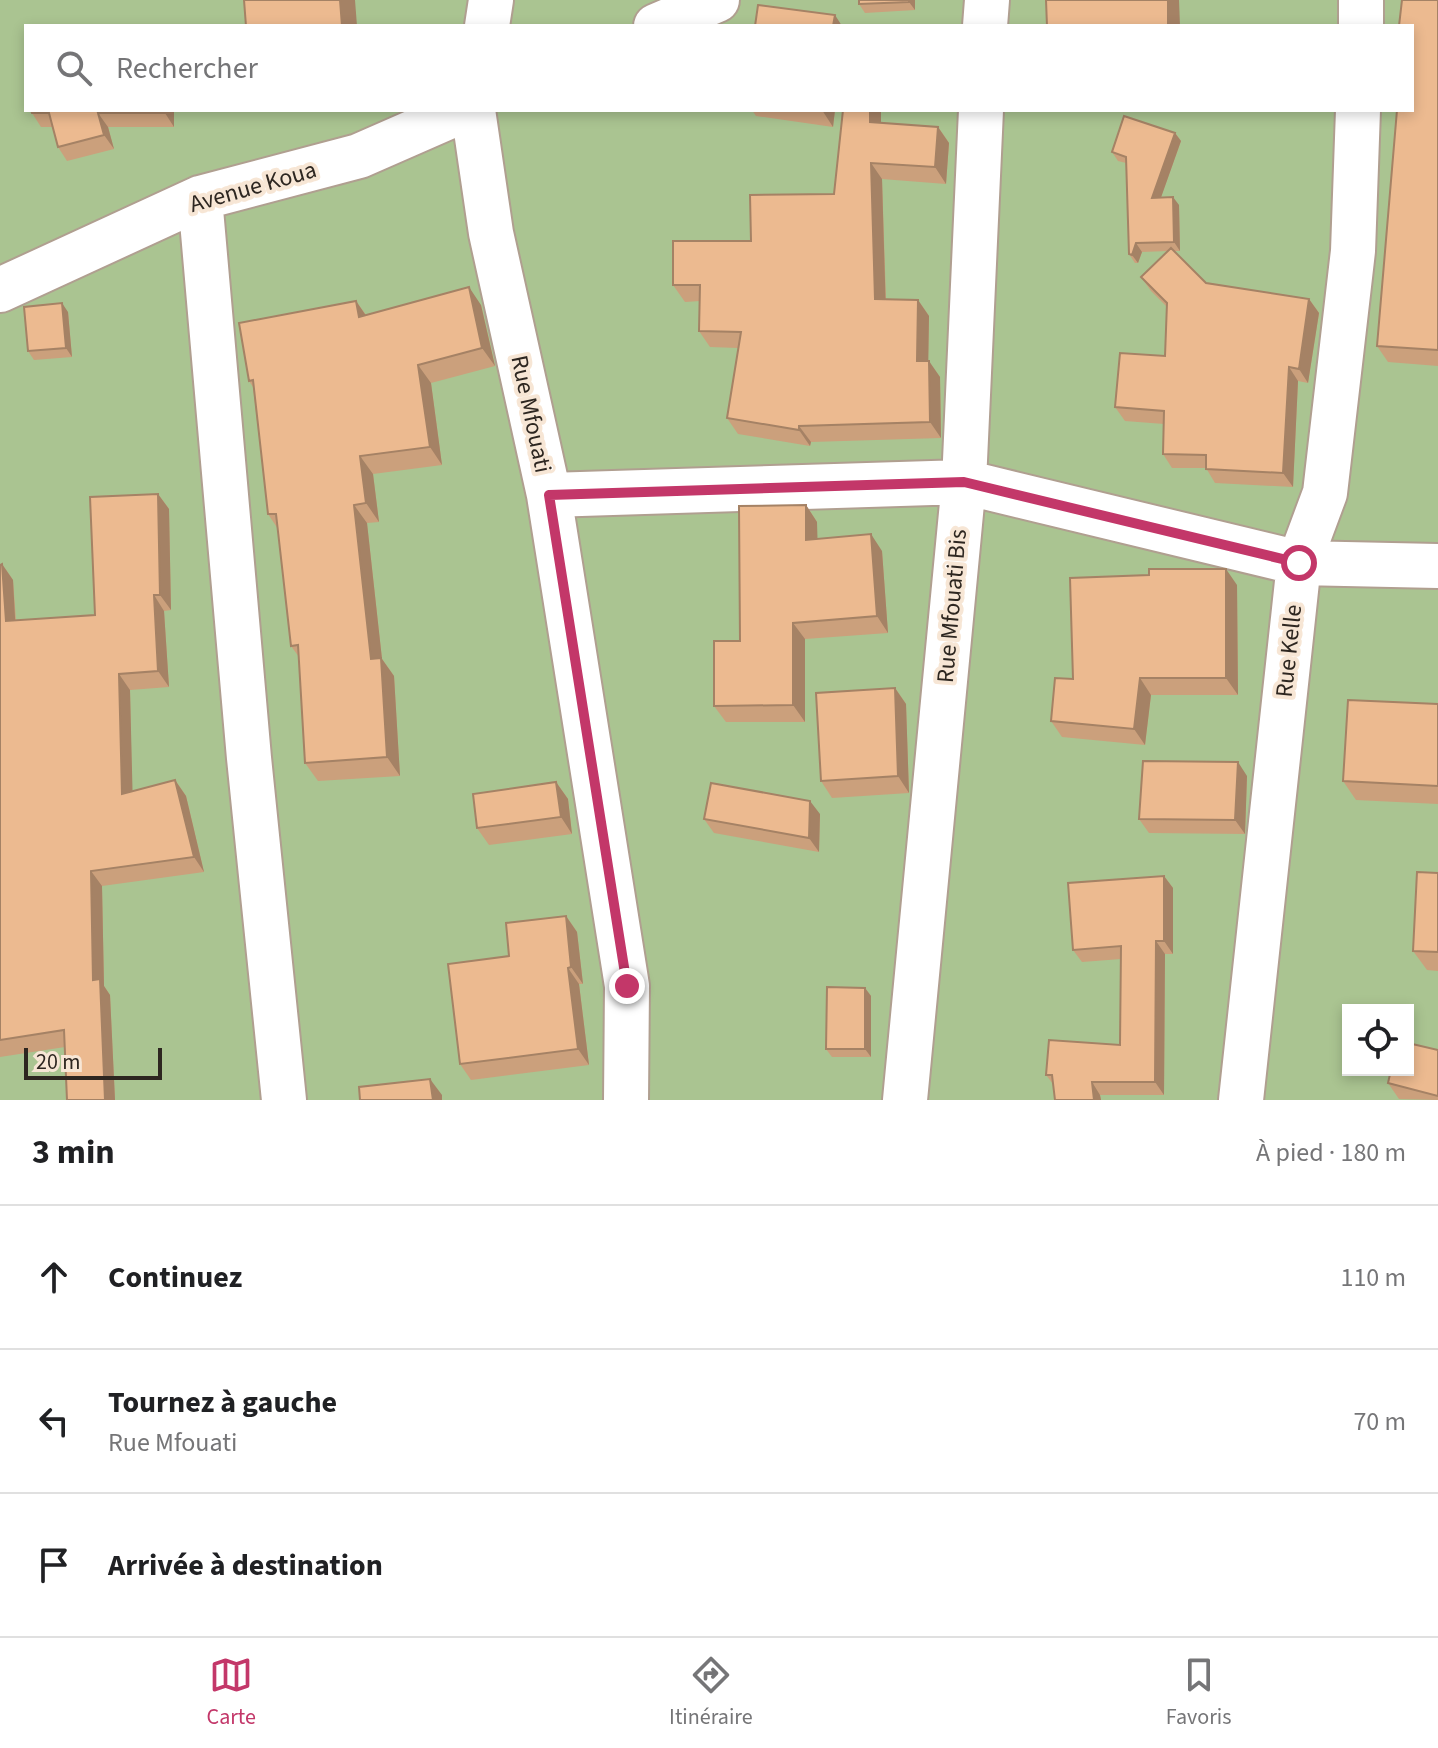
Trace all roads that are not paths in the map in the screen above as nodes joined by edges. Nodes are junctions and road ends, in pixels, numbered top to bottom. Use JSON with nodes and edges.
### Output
{"nodes":[{"id":1,"x":491,"y":0,"type":"edge"},
{"id":2,"x":987,"y":0,"type":"edge"},
{"id":3,"x":1361,"y":0,"type":"edge"},
{"id":4,"x":487,"y":24,"type":"edge"},
{"id":5,"x":985,"y":24,"type":"edge"},
{"id":6,"x":1361,"y":24,"type":"edge"},
{"id":7,"x":459,"y":112,"type":"edge"},
{"id":8,"x":473,"y":112,"type":"edge"},
{"id":9,"x":981,"y":112,"type":"edge"},
{"id":10,"x":1358,"y":112,"type":"edge"},
{"id":11,"x":200,"y":198,"type":"junction"},
{"id":12,"x":0,"y":290,"type":"edge"},
{"id":13,"x":964,"y":482,"type":"junction"},
{"id":14,"x":549,"y":495,"type":"junction"},
{"id":15,"x":1299,"y":563,"type":"junction"},
{"id":16,"x":1438,"y":566,"type":"edge"},
{"id":17,"x":284,"y":1100,"type":"edge"},
{"id":18,"x":626,"y":1100,"type":"edge"},
{"id":19,"x":905,"y":1100,"type":"edge"},
{"id":20,"x":1241,"y":1100,"type":"edge"}],
"edges":[{"from":1,"to":4,"type":"street"},
{"from":2,"to":5,"type":"street"},
{"from":3,"to":6,"type":"street"},
{"from":7,"to":11,"type":"street","name":"Avenue Koua"},
{"from":8,"to":14,"type":"street","name":"Rue Mfouati"},
{"from":9,"to":13,"type":"street","name":"Rue Mfouati Bis"},
{"from":10,"to":15,"type":"street","name":"Rue Kelle"},
{"from":11,"to":12,"type":"street","name":"Avenue Koua"},
{"from":11,"to":17,"type":"street"},
{"from":13,"to":14,"type":"street"},
{"from":13,"to":15,"type":"street"},
{"from":13,"to":19,"type":"street","name":"Rue Mfouati Bis"},
{"from":14,"to":18,"type":"street","name":"Rue Mfouati"},
{"from":15,"to":16,"type":"street"},
{"from":15,"to":20,"type":"street","name":"Rue Kelle"}]}
